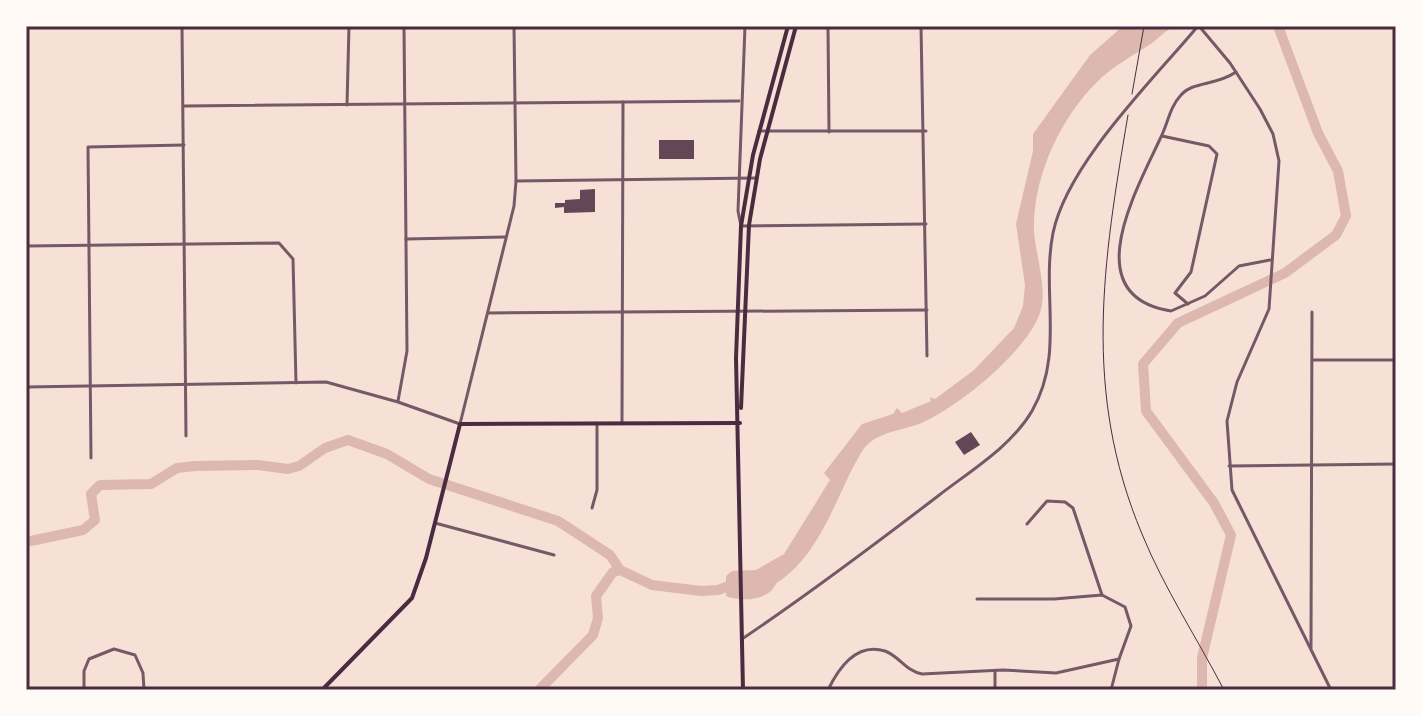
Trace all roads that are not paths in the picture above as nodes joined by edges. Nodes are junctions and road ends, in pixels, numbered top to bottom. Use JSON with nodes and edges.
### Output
{"nodes":[{"id":1,"x":182,"y":26,"type":"edge"},
{"id":2,"x":349,"y":26,"type":"edge"},
{"id":3,"x":404,"y":26,"type":"edge"},
{"id":4,"x":514,"y":26,"type":"edge"},
{"id":5,"x":745,"y":26,"type":"edge"},
{"id":6,"x":788,"y":26,"type":"edge"},
{"id":7,"x":796,"y":26,"type":"edge"},
{"id":8,"x":828,"y":26,"type":"edge"},
{"id":9,"x":921,"y":26,"type":"edge"},
{"id":10,"x":1199,"y":26,"type":"edge"},
{"id":11,"x":1396,"y":26,"type":"edge"},
{"id":12,"x":1236,"y":72,"type":"junction"},
{"id":13,"x":739,"y":101,"type":"junction"},
{"id":14,"x":623,"y":102,"type":"junction"},
{"id":15,"x":514,"y":103,"type":"junction"},
{"id":16,"x":404,"y":104,"type":"junction"},
{"id":17,"x":347,"y":105,"type":"junction"},
{"id":18,"x":184,"y":106,"type":"junction"},
{"id":19,"x":1396,"y":121,"type":"edge"},
{"id":20,"x":759,"y":131,"type":"junction"},
{"id":21,"x":767,"y":131,"type":"junction"},
{"id":22,"x":926,"y":131,"type":"junction"},
{"id":23,"x":829,"y":132,"type":"junction"},
{"id":24,"x":1162,"y":136,"type":"junction"},
{"id":25,"x":184,"y":145,"type":"junction"},
{"id":26,"x":749,"y":178,"type":"junction"},
{"id":27,"x":756,"y":178,"type":"junction"},
{"id":28,"x":622,"y":179,"type":"junction"},
{"id":29,"x":738,"y":179,"type":"junction"},
{"id":30,"x":516,"y":181,"type":"junction"},
{"id":31,"x":926,"y":224,"type":"junction"},
{"id":32,"x":749,"y":225,"type":"junction"},
{"id":33,"x":741,"y":226,"type":"junction"},
{"id":34,"x":1396,"y":231,"type":"edge"},
{"id":35,"x":505,"y":237,"type":"junction"},
{"id":36,"x":406,"y":239,"type":"junction"},
{"id":37,"x":185,"y":242,"type":"junction"},
{"id":38,"x":90,"y":244,"type":"junction"},
{"id":39,"x":26,"y":246,"type":"edge"},
{"id":40,"x":1270,"y":260,"type":"junction"},
{"id":41,"x":1188,"y":304,"type":"junction"},
{"id":42,"x":927,"y":310,"type":"junction"},
{"id":43,"x":737,"y":311,"type":"junction"},
{"id":44,"x":745,"y":311,"type":"junction"},
{"id":45,"x":623,"y":312,"type":"junction"},
{"id":46,"x":1312,"y":312,"type":"dead end"},
{"id":47,"x":488,"y":313,"type":"junction"},
{"id":48,"x":927,"y":356,"type":"dead end"},
{"id":49,"x":1312,"y":360,"type":"junction"},
{"id":50,"x":1396,"y":360,"type":"edge"},
{"id":51,"x":296,"y":383,"type":"junction"},
{"id":52,"x":186,"y":384,"type":"junction"},
{"id":53,"x":91,"y":385,"type":"junction"},
{"id":54,"x":26,"y":387,"type":"edge"},
{"id":55,"x":398,"y":402,"type":"junction"},
{"id":56,"x":597,"y":423,"type":"junction"},
{"id":57,"x":622,"y":423,"type":"junction"},
{"id":58,"x":740,"y":423,"type":"junction"},
{"id":59,"x":460,"y":424,"type":"junction"},
{"id":60,"x":186,"y":436,"type":"dead end"},
{"id":61,"x":91,"y":458,"type":"dead end"},
{"id":62,"x":1396,"y":464,"type":"edge"},
{"id":63,"x":1312,"y":465,"type":"junction"},
{"id":64,"x":1229,"y":466,"type":"junction"},
{"id":65,"x":592,"y":508,"type":"dead end"},
{"id":66,"x":435,"y":523,"type":"junction"},
{"id":67,"x":1027,"y":524,"type":"dead end"},
{"id":68,"x":554,"y":555,"type":"dead end"},
{"id":69,"x":1102,"y":595,"type":"junction"},
{"id":70,"x":977,"y":599,"type":"dead end"},
{"id":71,"x":742,"y":639,"type":"junction"},
{"id":72,"x":1311,"y":650,"type":"junction"},
{"id":73,"x":1119,"y":659,"type":"junction"},
{"id":74,"x":995,"y":671,"type":"junction"},
{"id":75,"x":84,"y":690,"type":"edge"},
{"id":76,"x":144,"y":690,"type":"edge"},
{"id":77,"x":322,"y":690,"type":"edge"},
{"id":78,"x":743,"y":690,"type":"edge"},
{"id":79,"x":828,"y":690,"type":"edge"},
{"id":80,"x":995,"y":690,"type":"edge"},
{"id":81,"x":1111,"y":690,"type":"edge"},
{"id":82,"x":1331,"y":690,"type":"edge"}],
"edges":[{"from":1,"to":18,"type":"street"},
{"from":2,"to":17,"type":"street"},
{"from":3,"to":16,"type":"street"},
{"from":4,"to":15,"type":"street"},
{"from":5,"to":13,"type":"street"},
{"from":6,"to":20,"type":"main road"},
{"from":7,"to":21,"type":"main road"},
{"from":8,"to":23,"type":"street"},
{"from":9,"to":22,"type":"street"},
{"from":10,"to":12,"type":"street"},
{"from":10,"to":71,"type":"street"},
{"from":11,"to":19,"type":"street"},
{"from":12,"to":24,"type":"street"},
{"from":12,"to":40,"type":"street"},
{"from":13,"to":14,"type":"street"},
{"from":13,"to":29,"type":"street"},
{"from":14,"to":15,"type":"street"},
{"from":14,"to":28,"type":"street"},
{"from":15,"to":16,"type":"street"},
{"from":15,"to":30,"type":"street"},
{"from":16,"to":17,"type":"street"},
{"from":16,"to":36,"type":"street"},
{"from":17,"to":18,"type":"street"},
{"from":18,"to":25,"type":"street"},
{"from":19,"to":34,"type":"street"},
{"from":20,"to":21,"type":"street"},
{"from":20,"to":26,"type":"main road"},
{"from":21,"to":23,"type":"street"},
{"from":21,"to":27,"type":"main road"},
{"from":22,"to":23,"type":"street"},
{"from":22,"to":31,"type":"street"},
{"from":24,"to":41,"type":"street"},
{"from":24,"to":41,"type":"street"},
{"from":25,"to":37,"type":"street"},
{"from":25,"to":38,"type":"street"},
{"from":26,"to":27,"type":"street"},
{"from":26,"to":29,"type":"street"},
{"from":26,"to":33,"type":"main road"},
{"from":27,"to":32,"type":"main road"},
{"from":28,"to":29,"type":"street"},
{"from":28,"to":30,"type":"street"},
{"from":28,"to":45,"type":"street"},
{"from":29,"to":33,"type":"street"},
{"from":30,"to":35,"type":"street"},
{"from":31,"to":32,"type":"street"},
{"from":31,"to":42,"type":"street"},
{"from":32,"to":33,"type":"street"},
{"from":32,"to":44,"type":"main road"},
{"from":33,"to":43,"type":"main road"},
{"from":35,"to":36,"type":"street"},
{"from":35,"to":47,"type":"street"},
{"from":36,"to":55,"type":"street"},
{"from":37,"to":38,"type":"street"},
{"from":37,"to":51,"type":"street"},
{"from":37,"to":52,"type":"street"},
{"from":38,"to":39,"type":"street"},
{"from":38,"to":53,"type":"street"},
{"from":40,"to":41,"type":"street"},
{"from":40,"to":64,"type":"street"},
{"from":42,"to":44,"type":"street"},
{"from":42,"to":48,"type":"street"},
{"from":43,"to":44,"type":"street"},
{"from":43,"to":45,"type":"street"},
{"from":43,"to":58,"type":"main road"},
{"from":44,"to":58,"type":"main road"},
{"from":45,"to":47,"type":"street"},
{"from":45,"to":57,"type":"street"},
{"from":46,"to":49,"type":"street"},
{"from":47,"to":59,"type":"street"},
{"from":49,"to":50,"type":"street"},
{"from":49,"to":63,"type":"street"},
{"from":51,"to":52,"type":"street"},
{"from":51,"to":55,"type":"street"},
{"from":52,"to":53,"type":"street"},
{"from":52,"to":60,"type":"street"},
{"from":53,"to":54,"type":"street"},
{"from":53,"to":61,"type":"street"},
{"from":55,"to":59,"type":"street"},
{"from":56,"to":57,"type":"main road"},
{"from":56,"to":59,"type":"main road"},
{"from":56,"to":65,"type":"street"},
{"from":57,"to":58,"type":"main road"},
{"from":58,"to":71,"type":"main road"},
{"from":59,"to":66,"type":"main road"},
{"from":62,"to":63,"type":"street"},
{"from":63,"to":64,"type":"street"},
{"from":63,"to":72,"type":"street"},
{"from":64,"to":72,"type":"street"},
{"from":66,"to":68,"type":"street"},
{"from":66,"to":77,"type":"main road"},
{"from":67,"to":69,"type":"street"},
{"from":69,"to":70,"type":"street"},
{"from":69,"to":73,"type":"street"},
{"from":71,"to":78,"type":"main road"},
{"from":72,"to":82,"type":"street"},
{"from":73,"to":74,"type":"street"},
{"from":73,"to":81,"type":"street"},
{"from":74,"to":79,"type":"street"},
{"from":74,"to":80,"type":"street"},
{"from":75,"to":76,"type":"street"}]}
